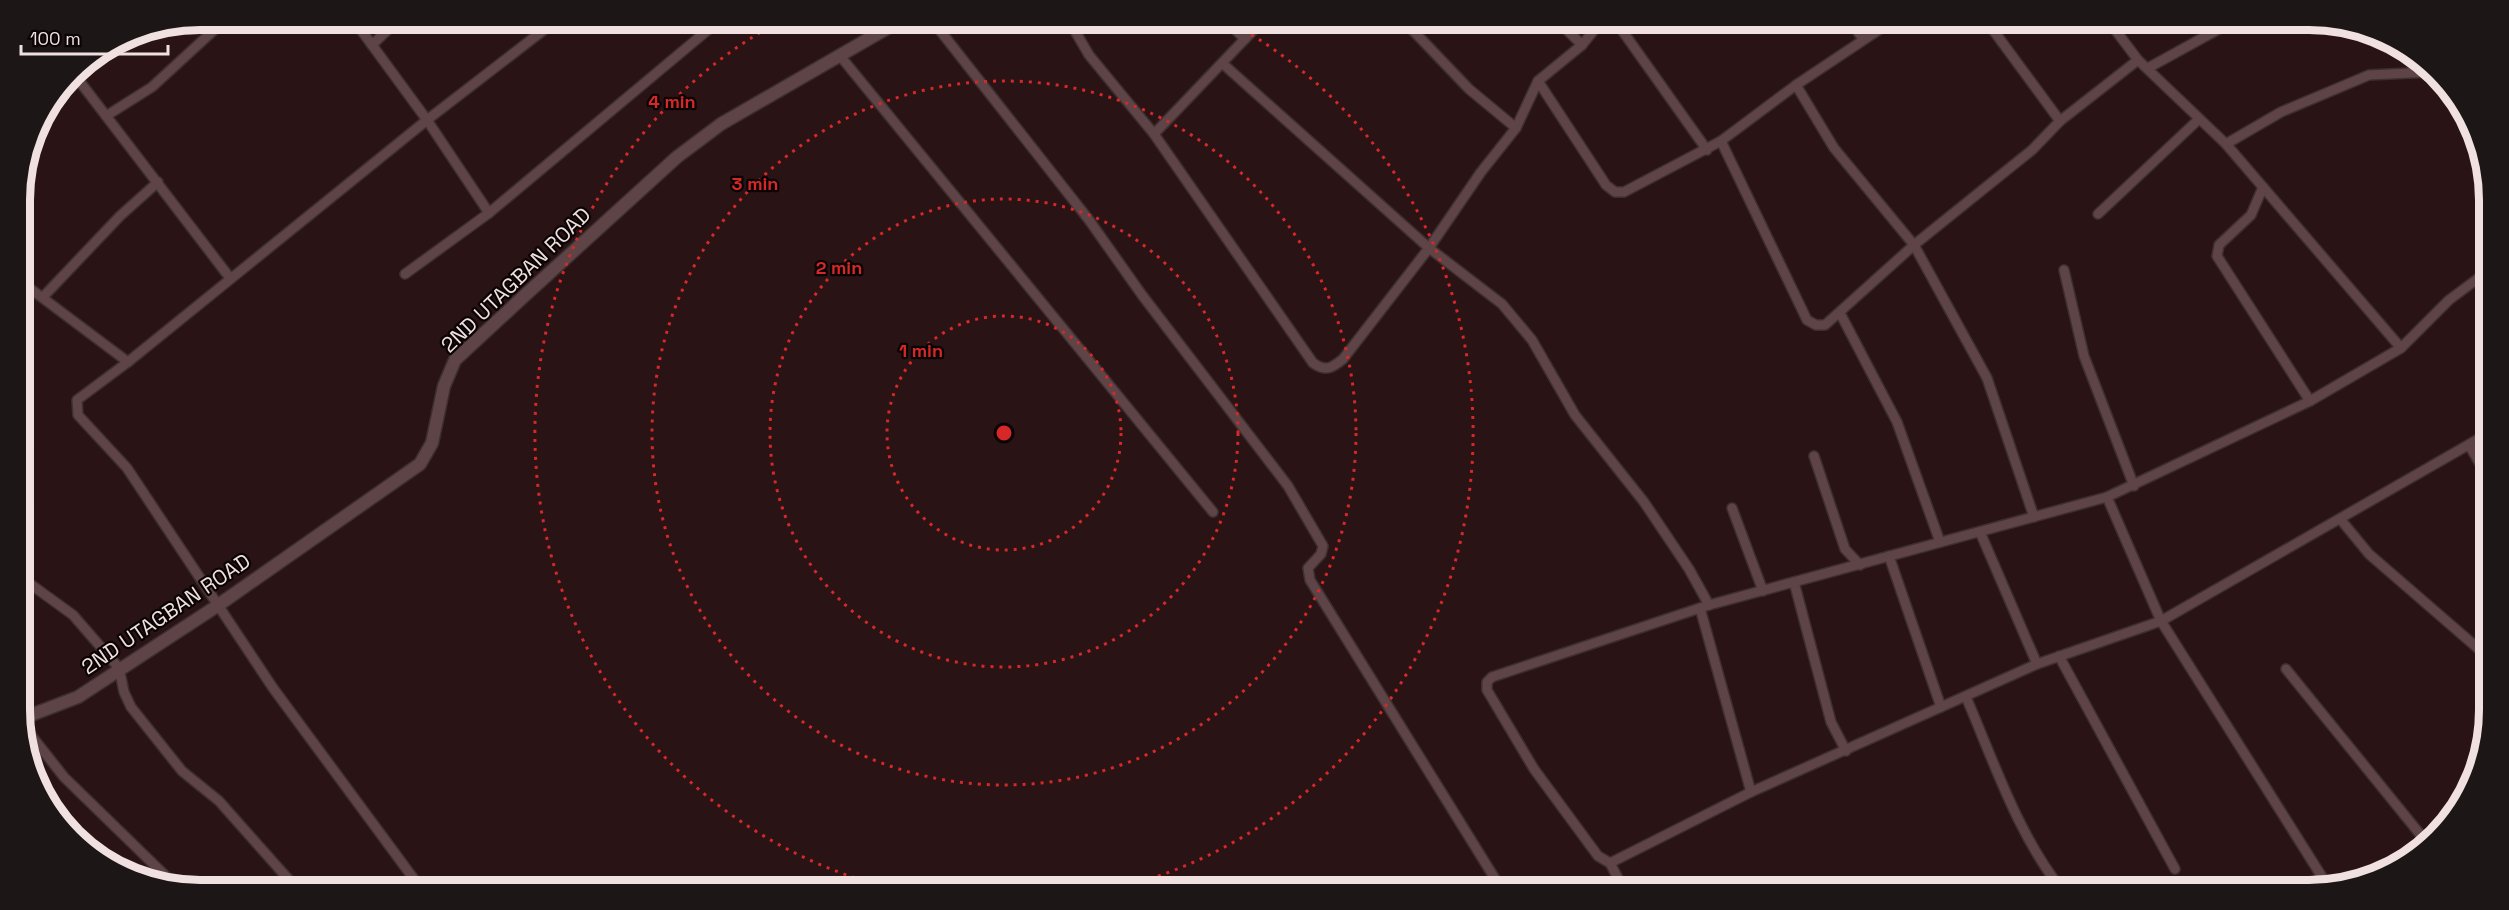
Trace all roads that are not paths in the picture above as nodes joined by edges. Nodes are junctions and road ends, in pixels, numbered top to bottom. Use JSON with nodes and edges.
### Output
{"nodes":[{"id":1,"x":215,"y":30,"type":"edge"},
{"id":2,"x":361,"y":30,"type":"edge"},
{"id":3,"x":388,"y":30,"type":"edge"},
{"id":4,"x":545,"y":30,"type":"edge"},
{"id":5,"x":709,"y":30,"type":"edge"},
{"id":6,"x":886,"y":30,"type":"edge"},
{"id":7,"x":939,"y":30,"type":"edge"},
{"id":8,"x":1074,"y":30,"type":"edge"},
{"id":9,"x":1235,"y":30,"type":"edge"},
{"id":10,"x":1254,"y":30,"type":"edge"},
{"id":11,"x":1412,"y":30,"type":"edge"},
{"id":12,"x":1566,"y":30,"type":"edge"},
{"id":13,"x":1595,"y":30,"type":"edge"},
{"id":14,"x":1621,"y":30,"type":"edge"},
{"id":15,"x":1856,"y":30,"type":"edge"},
{"id":16,"x":1878,"y":30,"type":"edge"},
{"id":17,"x":1992,"y":30,"type":"edge"},
{"id":18,"x":2115,"y":30,"type":"edge"},
{"id":19,"x":2218,"y":30,"type":"edge"},
{"id":20,"x":1245,"y":39,"type":"junction"},
{"id":21,"x":1863,"y":39,"type":"junction"},
{"id":22,"x":372,"y":45,"type":"junction"},
{"id":23,"x":1582,"y":45,"type":"junction"},
{"id":24,"x":841,"y":57,"type":"junction"},
{"id":25,"x":2138,"y":60,"type":"junction"},
{"id":26,"x":1222,"y":63,"type":"junction"},
{"id":27,"x":2148,"y":68,"type":"junction"},
{"id":28,"x":2421,"y":72,"type":"edge"},
{"id":29,"x":79,"y":81,"type":"edge"},
{"id":30,"x":1538,"y":81,"type":"junction"},
{"id":31,"x":1796,"y":85,"type":"junction"},
{"id":32,"x":106,"y":116,"type":"junction"},
{"id":33,"x":427,"y":120,"type":"junction"},
{"id":34,"x":2198,"y":120,"type":"junction"},
{"id":35,"x":2060,"y":121,"type":"junction"},
{"id":36,"x":1516,"y":128,"type":"junction"},
{"id":37,"x":1154,"y":134,"type":"junction"},
{"id":38,"x":1721,"y":141,"type":"junction"},
{"id":39,"x":2226,"y":144,"type":"junction"},
{"id":40,"x":1707,"y":150,"type":"junction"},
{"id":41,"x":158,"y":182,"type":"junction"},
{"id":42,"x":2263,"y":186,"type":"junction"},
{"id":43,"x":489,"y":213,"type":"junction"},
{"id":44,"x":2098,"y":214,"type":"dead end"},
{"id":45,"x":1914,"y":245,"type":"junction"},
{"id":46,"x":1429,"y":248,"type":"junction"},
{"id":47,"x":2064,"y":270,"type":"dead end"},
{"id":48,"x":405,"y":274,"type":"dead end"},
{"id":49,"x":230,"y":278,"type":"junction"},
{"id":50,"x":2479,"y":278,"type":"edge"},
{"id":51,"x":30,"y":288,"type":"edge"},
{"id":52,"x":43,"y":297,"type":"junction"},
{"id":53,"x":1840,"y":313,"type":"junction"},
{"id":54,"x":2402,"y":348,"type":"junction"},
{"id":55,"x":128,"y":362,"type":"junction"},
{"id":56,"x":2310,"y":401,"type":"junction"},
{"id":57,"x":2479,"y":439,"type":"edge"},
{"id":58,"x":2469,"y":445,"type":"junction"},
{"id":59,"x":1814,"y":456,"type":"dead end"},
{"id":60,"x":2479,"y":462,"type":"edge"},
{"id":61,"x":2134,"y":486,"type":"junction"},
{"id":62,"x":2107,"y":498,"type":"junction"},
{"id":63,"x":1732,"y":508,"type":"dead end"},
{"id":64,"x":1213,"y":512,"type":"dead end"},
{"id":65,"x":2034,"y":517,"type":"junction"},
{"id":66,"x":2341,"y":520,"type":"junction"},
{"id":67,"x":1980,"y":532,"type":"junction"},
{"id":68,"x":1940,"y":542,"type":"junction"},
{"id":69,"x":1889,"y":556,"type":"junction"},
{"id":70,"x":1860,"y":565,"type":"junction"},
{"id":71,"x":1794,"y":582,"type":"junction"},
{"id":72,"x":30,"y":584,"type":"edge"},
{"id":73,"x":1763,"y":591,"type":"junction"},
{"id":74,"x":217,"y":606,"type":"junction"},
{"id":75,"x":1705,"y":607,"type":"junction"},
{"id":76,"x":2161,"y":621,"type":"junction"},
{"id":77,"x":2479,"y":649,"type":"edge"},
{"id":78,"x":2059,"y":656,"type":"junction"},
{"id":79,"x":2037,"y":664,"type":"junction"},
{"id":80,"x":119,"y":668,"type":"junction"},
{"id":81,"x":2286,"y":669,"type":"dead end"},
{"id":82,"x":1966,"y":697,"type":"junction"},
{"id":83,"x":1941,"y":707,"type":"junction"},
{"id":84,"x":30,"y":715,"type":"edge"},
{"id":85,"x":32,"y":737,"type":"edge"},
{"id":86,"x":1846,"y":751,"type":"junction"},
{"id":87,"x":1751,"y":792,"type":"junction"},
{"id":88,"x":2422,"y":836,"type":"edge"},
{"id":89,"x":1611,"y":863,"type":"junction"},
{"id":90,"x":2175,"y":869,"type":"dead end"},
{"id":91,"x":166,"y":876,"type":"edge"},
{"id":92,"x":288,"y":880,"type":"edge"},
{"id":93,"x":415,"y":880,"type":"edge"},
{"id":94,"x":1496,"y":880,"type":"edge"},
{"id":95,"x":1619,"y":880,"type":"edge"},
{"id":96,"x":2054,"y":880,"type":"edge"},
{"id":97,"x":2324,"y":880,"type":"edge"}],
"edges":[{"from":1,"to":32,"type":"street"},
{"from":2,"to":22,"type":"street"},
{"from":3,"to":22,"type":"street"},
{"from":4,"to":33,"type":"street"},
{"from":5,"to":43,"type":"street"},
{"from":6,"to":24,"type":"street","name":"2ND UTAGBAN ROAD"},
{"from":7,"to":94,"type":"street"},
{"from":8,"to":37,"type":"street"},
{"from":9,"to":20,"type":"street"},
{"from":10,"to":20,"type":"street"},
{"from":11,"to":36,"type":"street"},
{"from":12,"to":23,"type":"street"},
{"from":13,"to":23,"type":"street"},
{"from":14,"to":40,"type":"street"},
{"from":15,"to":21,"type":"street"},
{"from":16,"to":21,"type":"street"},
{"from":17,"to":35,"type":"street"},
{"from":18,"to":25,"type":"street"},
{"from":19,"to":27,"type":"street"},
{"from":20,"to":26,"type":"street"},
{"from":21,"to":31,"type":"street"},
{"from":22,"to":33,"type":"street"},
{"from":23,"to":30,"type":"street"},
{"from":24,"to":64,"type":"street"},
{"from":24,"to":74,"type":"street","name":"2ND UTAGBAN ROAD"},
{"from":25,"to":27,"type":"street"},
{"from":25,"to":35,"type":"street"},
{"from":26,"to":37,"type":"street"},
{"from":26,"to":46,"type":"street"},
{"from":27,"to":34,"type":"street"},
{"from":28,"to":39,"type":"street"},
{"from":29,"to":32,"type":"street"},
{"from":30,"to":36,"type":"street"},
{"from":30,"to":40,"type":"street"},
{"from":31,"to":38,"type":"street"},
{"from":31,"to":45,"type":"street"},
{"from":32,"to":41,"type":"street"},
{"from":33,"to":43,"type":"street"},
{"from":33,"to":49,"type":"street"},
{"from":34,"to":39,"type":"street"},
{"from":34,"to":44,"type":"street"},
{"from":35,"to":45,"type":"street"},
{"from":36,"to":46,"type":"street"},
{"from":37,"to":46,"type":"street"},
{"from":38,"to":40,"type":"street"},
{"from":38,"to":53,"type":"street"},
{"from":39,"to":42,"type":"street"},
{"from":41,"to":49,"type":"street"},
{"from":41,"to":52,"type":"street"},
{"from":42,"to":54,"type":"street"},
{"from":42,"to":56,"type":"street"},
{"from":43,"to":48,"type":"street"},
{"from":45,"to":53,"type":"street"},
{"from":45,"to":65,"type":"street"},
{"from":46,"to":75,"type":"street"},
{"from":47,"to":61,"type":"street"},
{"from":49,"to":55,"type":"street"},
{"from":50,"to":54,"type":"street"},
{"from":51,"to":52,"type":"street"},
{"from":52,"to":55,"type":"street"},
{"from":53,"to":68,"type":"street"},
{"from":54,"to":56,"type":"street"},
{"from":55,"to":74,"type":"street"},
{"from":56,"to":61,"type":"street"},
{"from":57,"to":58,"type":"street"},
{"from":58,"to":60,"type":"street"},
{"from":58,"to":66,"type":"street"},
{"from":59,"to":70,"type":"street"},
{"from":61,"to":62,"type":"street"},
{"from":62,"to":65,"type":"street"},
{"from":62,"to":76,"type":"street"},
{"from":63,"to":73,"type":"street"},
{"from":65,"to":67,"type":"street"},
{"from":66,"to":76,"type":"street"},
{"from":66,"to":77,"type":"street"},
{"from":67,"to":68,"type":"street"},
{"from":67,"to":79,"type":"street"},
{"from":68,"to":69,"type":"street"},
{"from":69,"to":70,"type":"street"},
{"from":69,"to":83,"type":"street"},
{"from":70,"to":71,"type":"street"},
{"from":71,"to":73,"type":"street"},
{"from":71,"to":86,"type":"street"},
{"from":72,"to":80,"type":"street"},
{"from":73,"to":75,"type":"street"},
{"from":74,"to":80,"type":"street","name":"2ND UTAGBAN ROAD"},
{"from":74,"to":93,"type":"street"},
{"from":75,"to":87,"type":"street"},
{"from":75,"to":89,"type":"street"},
{"from":76,"to":78,"type":"street"},
{"from":76,"to":97,"type":"street"},
{"from":78,"to":79,"type":"street"},
{"from":78,"to":90,"type":"street"},
{"from":79,"to":82,"type":"street"},
{"from":80,"to":84,"type":"street","name":"2ND UTAGBAN ROAD"},
{"from":80,"to":92,"type":"street"},
{"from":81,"to":88,"type":"street"},
{"from":82,"to":83,"type":"street"},
{"from":82,"to":96,"type":"street"},
{"from":83,"to":86,"type":"street"},
{"from":85,"to":91,"type":"street"},
{"from":86,"to":87,"type":"street"},
{"from":87,"to":89,"type":"street"},
{"from":89,"to":95,"type":"street"}]}
